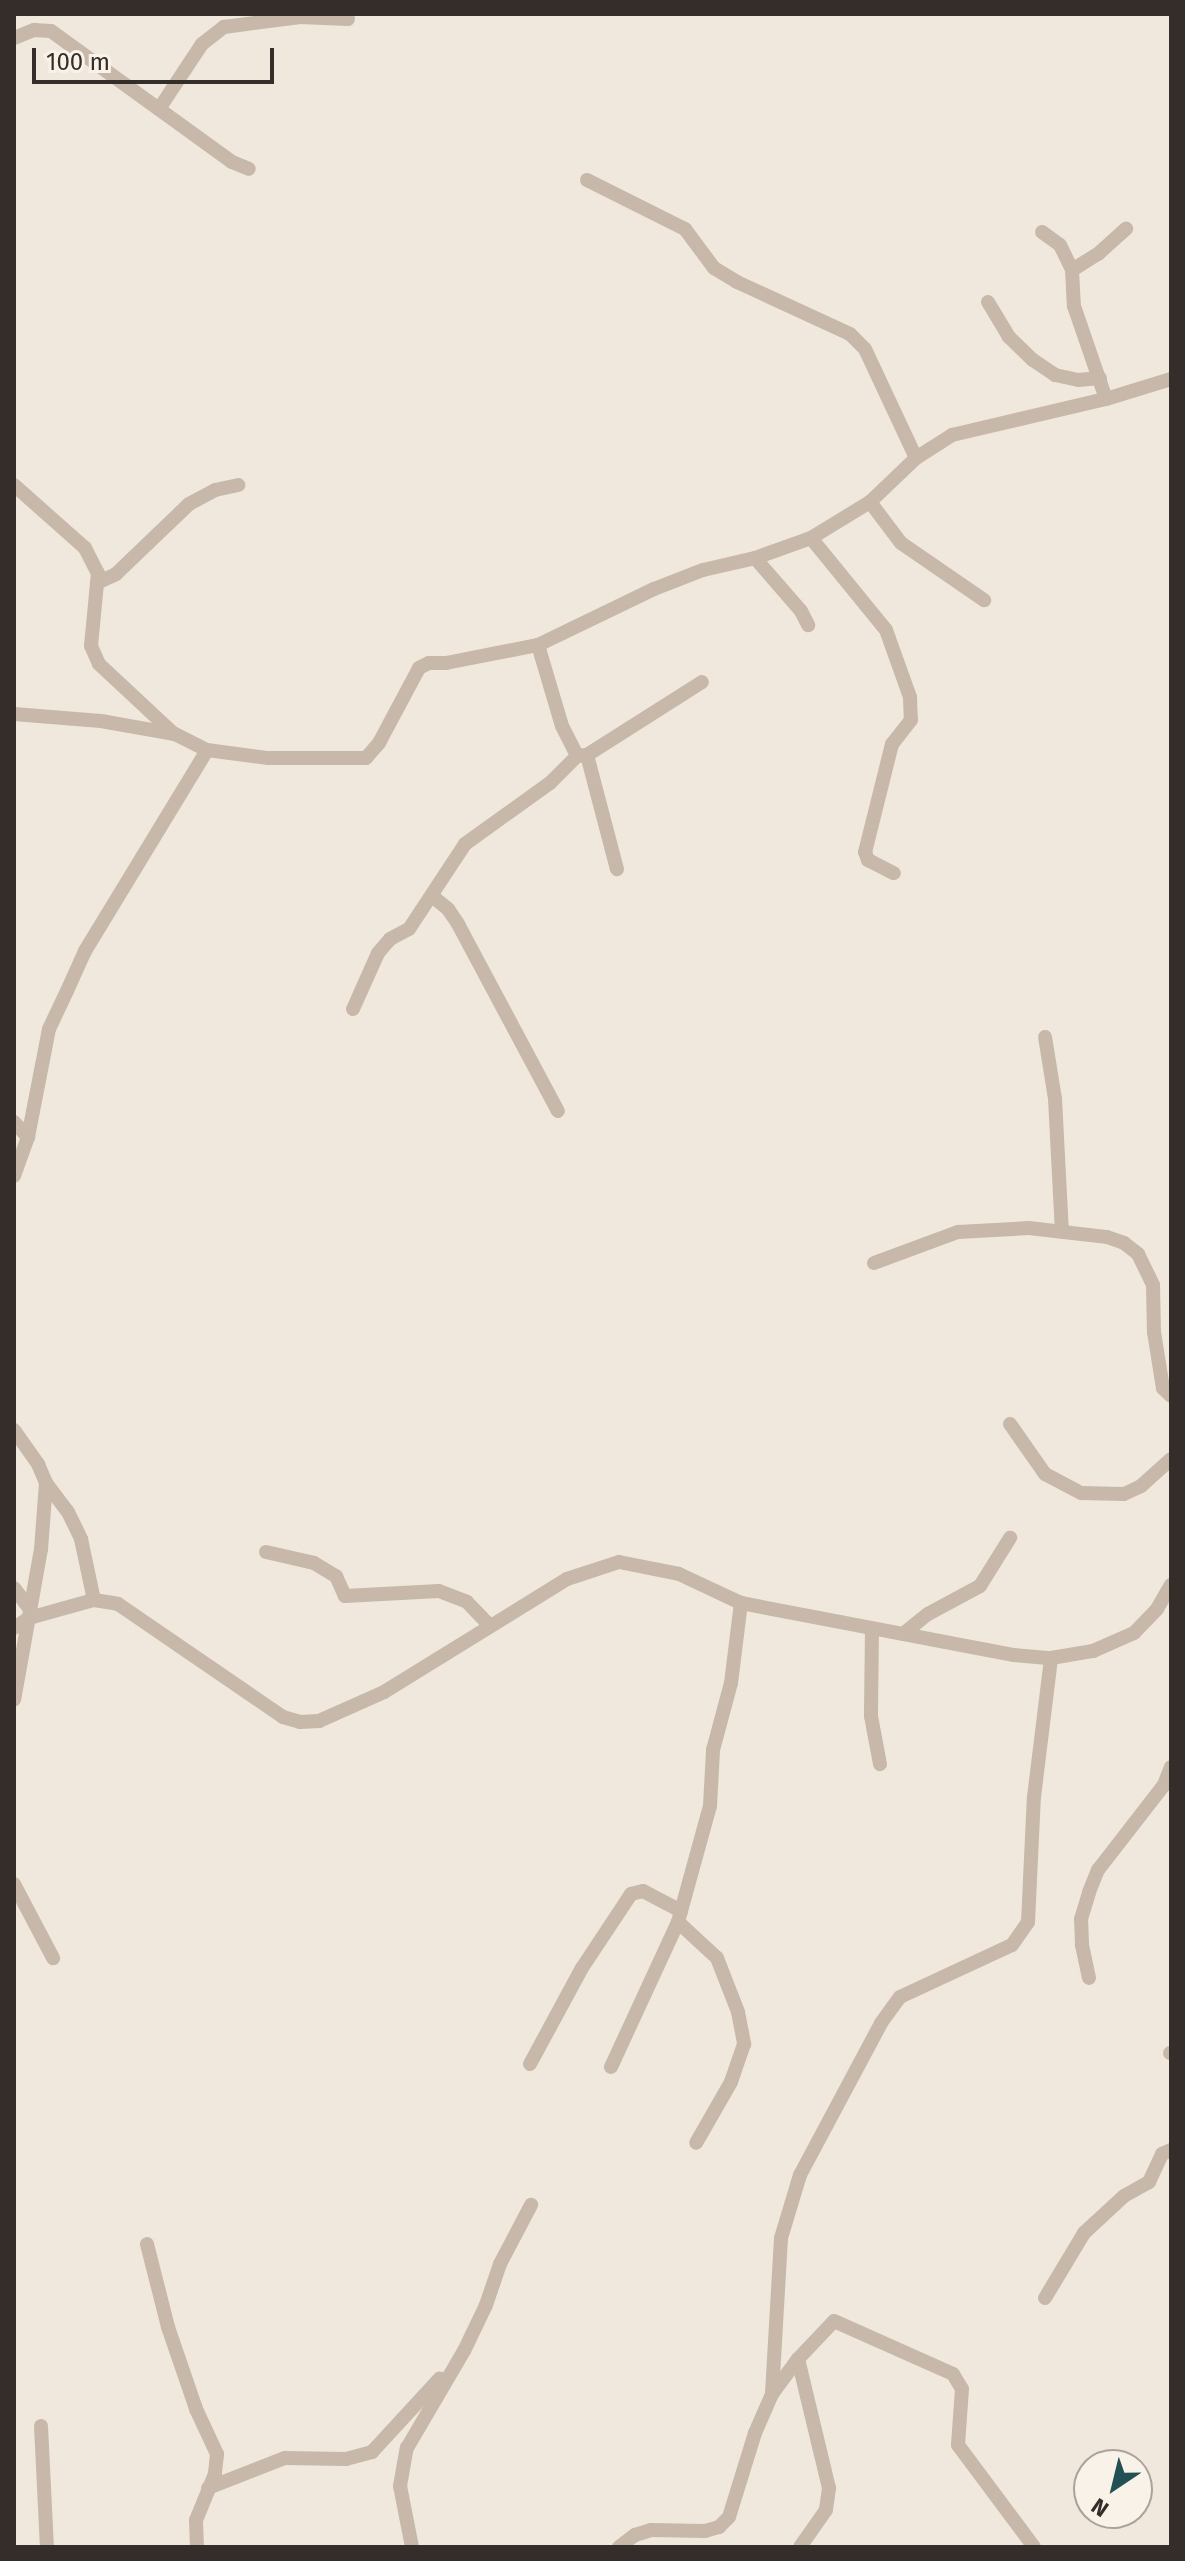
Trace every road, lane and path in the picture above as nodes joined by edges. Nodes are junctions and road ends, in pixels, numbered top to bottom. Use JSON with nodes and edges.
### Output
{"nodes":[{"id":1,"x":348,"y":19,"type":"dead end"},
{"id":2,"x":225,"y":20,"type":"edge"},
{"id":3,"x":14,"y":38,"type":"edge"},
{"id":4,"x":159,"y":109,"type":"junction"},
{"id":5,"x":249,"y":169,"type":"dead end"},
{"id":6,"x":587,"y":180,"type":"dead end"},
{"id":7,"x":1126,"y":229,"type":"dead end"},
{"id":8,"x":1042,"y":232,"type":"dead end"},
{"id":9,"x":1072,"y":270,"type":"junction"},
{"id":10,"x":988,"y":302,"type":"dead end"},
{"id":11,"x":1100,"y":378,"type":"junction"},
{"id":12,"x":1171,"y":379,"type":"edge"},
{"id":13,"x":1106,"y":399,"type":"junction"},
{"id":14,"x":916,"y":458,"type":"junction"},
{"id":15,"x":14,"y":485,"type":"edge"},
{"id":16,"x":238,"y":485,"type":"dead end"},
{"id":17,"x":870,"y":502,"type":"junction"},
{"id":18,"x":811,"y":538,"type":"junction"},
{"id":19,"x":755,"y":558,"type":"junction"},
{"id":20,"x":97,"y":583,"type":"junction"},
{"id":21,"x":984,"y":600,"type":"dead end"},
{"id":22,"x":808,"y":625,"type":"dead end"},
{"id":23,"x":538,"y":645,"type":"junction"},
{"id":24,"x":702,"y":682,"type":"dead end"},
{"id":25,"x":14,"y":714,"type":"edge"},
{"id":26,"x":175,"y":734,"type":"junction"},
{"id":27,"x":207,"y":750,"type":"junction"},
{"id":28,"x":582,"y":756,"type":"junction"},
{"id":29,"x":617,"y":869,"type":"dead end"},
{"id":30,"x":894,"y":873,"type":"dead end"},
{"id":31,"x":432,"y":896,"type":"junction"},
{"id":32,"x":353,"y":1009,"type":"dead end"},
{"id":33,"x":1045,"y":1037,"type":"dead end"},
{"id":34,"x":558,"y":1111,"type":"dead end"},
{"id":35,"x":14,"y":1122,"type":"edge"},
{"id":36,"x":28,"y":1137,"type":"junction"},
{"id":37,"x":14,"y":1176,"type":"edge"},
{"id":38,"x":1062,"y":1232,"type":"junction"},
{"id":39,"x":874,"y":1263,"type":"dead end"},
{"id":40,"x":1171,"y":1396,"type":"edge"},
{"id":41,"x":1010,"y":1424,"type":"dead end"},
{"id":42,"x":15,"y":1434,"type":"edge"},
{"id":43,"x":1171,"y":1459,"type":"edge"},
{"id":44,"x":46,"y":1483,"type":"junction"},
{"id":45,"x":1010,"y":1538,"type":"dead end"},
{"id":46,"x":266,"y":1552,"type":"dead end"},
{"id":47,"x":1171,"y":1585,"type":"edge"},
{"id":48,"x":14,"y":1588,"type":"edge"},
{"id":49,"x":94,"y":1600,"type":"junction"},
{"id":50,"x":741,"y":1603,"type":"junction"},
{"id":51,"x":30,"y":1614,"type":"junction"},
{"id":52,"x":489,"y":1625,"type":"junction"},
{"id":53,"x":14,"y":1628,"type":"edge"},
{"id":54,"x":872,"y":1629,"type":"junction"},
{"id":55,"x":903,"y":1634,"type":"junction"},
{"id":56,"x":1051,"y":1658,"type":"junction"},
{"id":57,"x":14,"y":1700,"type":"edge"},
{"id":58,"x":880,"y":1764,"type":"dead end"},
{"id":59,"x":1171,"y":1767,"type":"edge"},
{"id":60,"x":14,"y":1884,"type":"edge"},
{"id":61,"x":680,"y":1916,"type":"junction"},
{"id":62,"x":53,"y":1958,"type":"dead end"},
{"id":63,"x":1089,"y":1978,"type":"dead end"},
{"id":64,"x":530,"y":2064,"type":"dead end"},
{"id":65,"x":611,"y":2067,"type":"dead end"},
{"id":66,"x":696,"y":2143,"type":"dead end"},
{"id":67,"x":1171,"y":2150,"type":"edge"},
{"id":68,"x":531,"y":2205,"type":"dead end"},
{"id":69,"x":147,"y":2244,"type":"dead end"},
{"id":70,"x":1045,"y":2298,"type":"dead end"},
{"id":71,"x":464,"y":2351,"type":"junction"},
{"id":72,"x":798,"y":2359,"type":"junction"},
{"id":73,"x":772,"y":2394,"type":"junction"},
{"id":74,"x":41,"y":2426,"type":"dead end"},
{"id":75,"x":208,"y":2488,"type":"junction"},
{"id":76,"x":47,"y":2547,"type":"edge"},
{"id":77,"x":197,"y":2547,"type":"edge"},
{"id":78,"x":412,"y":2547,"type":"edge"},
{"id":79,"x":619,"y":2547,"type":"edge"},
{"id":80,"x":800,"y":2547,"type":"edge"},
{"id":81,"x":1034,"y":2547,"type":"edge"}],
"edges":[{"from":1,"to":2,"type":"street"},
{"from":2,"to":4,"type":"street"},
{"from":3,"to":4,"type":"street"},
{"from":4,"to":5,"type":"street"},
{"from":6,"to":14,"type":"street"},
{"from":7,"to":9,"type":"street"},
{"from":8,"to":9,"type":"street"},
{"from":9,"to":11,"type":"street"},
{"from":10,"to":11,"type":"street"},
{"from":11,"to":13,"type":"street"},
{"from":12,"to":13,"type":"street"},
{"from":13,"to":14,"type":"street"},
{"from":14,"to":17,"type":"street"},
{"from":15,"to":20,"type":"street"},
{"from":16,"to":20,"type":"street"},
{"from":17,"to":18,"type":"street"},
{"from":17,"to":21,"type":"street"},
{"from":18,"to":19,"type":"street"},
{"from":18,"to":30,"type":"street"},
{"from":19,"to":22,"type":"street"},
{"from":19,"to":23,"type":"street"},
{"from":20,"to":26,"type":"street"},
{"from":23,"to":27,"type":"street"},
{"from":23,"to":28,"type":"street"},
{"from":24,"to":28,"type":"street"},
{"from":25,"to":26,"type":"street"},
{"from":26,"to":27,"type":"street"},
{"from":27,"to":36,"type":"street"},
{"from":28,"to":29,"type":"street"},
{"from":28,"to":31,"type":"street"},
{"from":31,"to":32,"type":"street"},
{"from":31,"to":34,"type":"street"},
{"from":33,"to":38,"type":"street"},
{"from":35,"to":36,"type":"street"},
{"from":36,"to":37,"type":"street"},
{"from":38,"to":39,"type":"street"},
{"from":38,"to":40,"type":"street"},
{"from":41,"to":43,"type":"street"},
{"from":42,"to":44,"type":"street"},
{"from":44,"to":49,"type":"street"},
{"from":44,"to":51,"type":"street"},
{"from":45,"to":55,"type":"street"},
{"from":46,"to":52,"type":"street"},
{"from":47,"to":56,"type":"street"},
{"from":48,"to":51,"type":"street"},
{"from":49,"to":51,"type":"street"},
{"from":49,"to":52,"type":"street"},
{"from":50,"to":52,"type":"street"},
{"from":50,"to":54,"type":"street"},
{"from":50,"to":61,"type":"street"},
{"from":51,"to":53,"type":"street"},
{"from":51,"to":57,"type":"street"},
{"from":54,"to":55,"type":"street"},
{"from":54,"to":58,"type":"street"},
{"from":55,"to":56,"type":"street"},
{"from":56,"to":73,"type":"street"},
{"from":59,"to":63,"type":"street"},
{"from":60,"to":62,"type":"street"},
{"from":61,"to":64,"type":"street"},
{"from":61,"to":65,"type":"street"},
{"from":61,"to":66,"type":"street"},
{"from":67,"to":70,"type":"street"},
{"from":68,"to":71,"type":"street"},
{"from":69,"to":75,"type":"street"},
{"from":71,"to":75,"type":"street"},
{"from":71,"to":78,"type":"street"},
{"from":72,"to":73,"type":"street"},
{"from":72,"to":80,"type":"street"},
{"from":72,"to":81,"type":"street"},
{"from":73,"to":79,"type":"street"},
{"from":74,"to":76,"type":"street"},
{"from":75,"to":77,"type":"street"}]}
